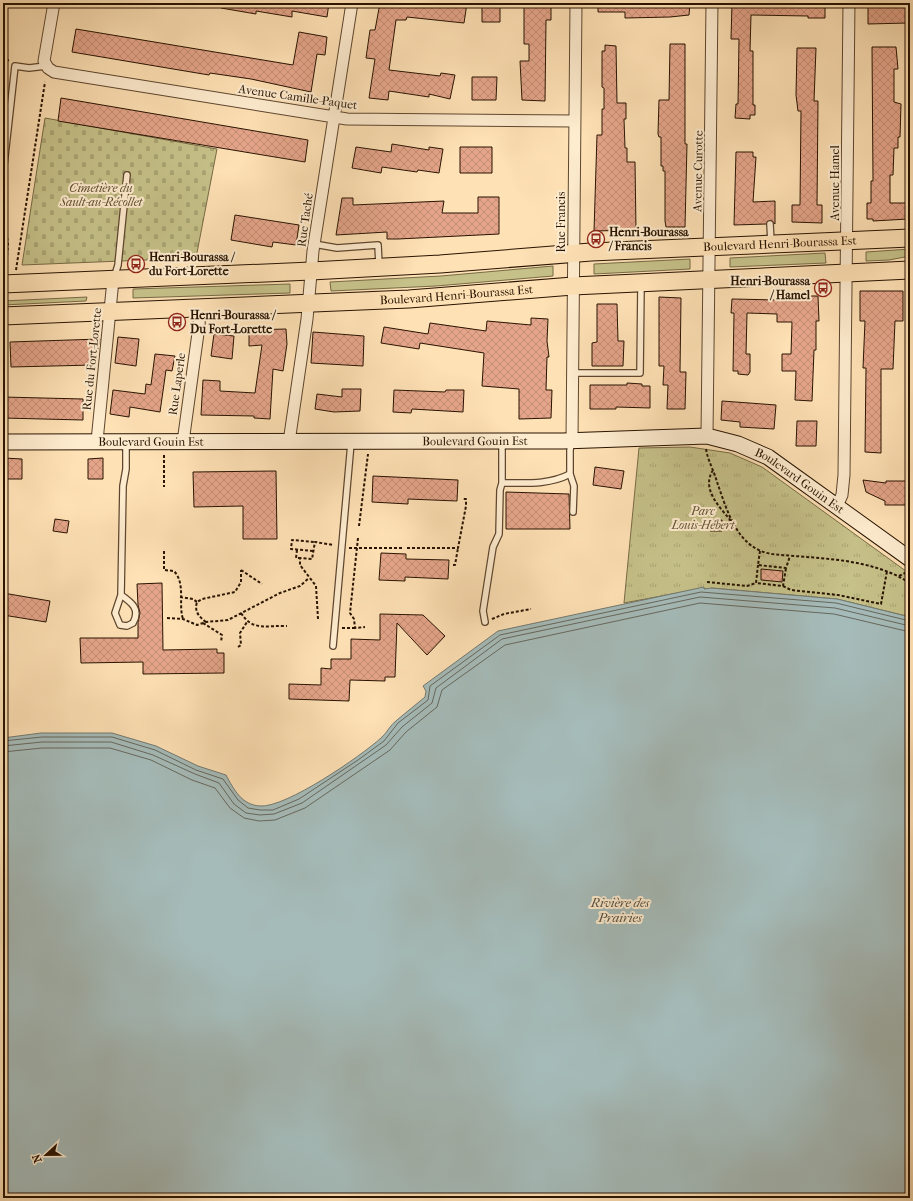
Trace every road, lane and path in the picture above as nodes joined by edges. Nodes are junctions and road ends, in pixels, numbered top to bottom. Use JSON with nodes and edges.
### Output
{"nodes":[{"id":1,"x":54,"y":3,"type":"edge"},
{"id":2,"x":352,"y":3,"type":"edge"},
{"id":3,"x":576,"y":3,"type":"edge"},
{"id":4,"x":712,"y":3,"type":"edge"},
{"id":5,"x":849,"y":3,"type":"edge"},
{"id":6,"x":46,"y":66,"type":"junction"},
{"id":7,"x":45,"y":82,"type":"dead end"},
{"id":8,"x":334,"y":118,"type":"junction"},
{"id":9,"x":574,"y":122,"type":"junction"},
{"id":10,"x":3,"y":174,"type":"edge"},
{"id":11,"x":127,"y":175,"type":"dead end"},
{"id":12,"x":3,"y":213,"type":"edge"},
{"id":13,"x":770,"y":224,"type":"dead end"},
{"id":14,"x":910,"y":238,"type":"edge"},
{"id":15,"x":847,"y":241,"type":"junction"},
{"id":16,"x":314,"y":244,"type":"junction"},
{"id":17,"x":771,"y":244,"type":"junction"},
{"id":18,"x":710,"y":248,"type":"junction"},
{"id":19,"x":574,"y":253,"type":"junction"},
{"id":20,"x":379,"y":268,"type":"junction"},
{"id":21,"x":16,"y":270,"type":"dead end"},
{"id":22,"x":910,"y":270,"type":"edge"},
{"id":23,"x":311,"y":271,"type":"junction"},
{"id":24,"x":846,"y":273,"type":"junction"},
{"id":25,"x":5,"y":276,"type":"edge"},
{"id":26,"x":710,"y":279,"type":"junction"},
{"id":27,"x":113,"y":280,"type":"junction"},
{"id":28,"x":641,"y":282,"type":"junction"},
{"id":29,"x":574,"y":286,"type":"junction"},
{"id":30,"x":309,"y":303,"type":"junction"},
{"id":31,"x":200,"y":307,"type":"junction"},
{"id":32,"x":110,"y":311,"type":"junction"},
{"id":33,"x":3,"y":316,"type":"edge"},
{"id":34,"x":572,"y":373,"type":"junction"},
{"id":35,"x":97,"y":441,"type":"junction"},
{"id":36,"x":502,"y":441,"type":"junction"},
{"id":37,"x":572,"y":441,"type":"junction"},
{"id":38,"x":707,"y":441,"type":"junction"},
{"id":39,"x":3,"y":442,"type":"edge"},
{"id":40,"x":126,"y":442,"type":"junction"},
{"id":41,"x":183,"y":442,"type":"junction"},
{"id":42,"x":289,"y":442,"type":"junction"},
{"id":43,"x":351,"y":442,"type":"junction"},
{"id":44,"x":164,"y":451,"type":"dead end"},
{"id":45,"x":368,"y":451,"type":"dead end"},
{"id":46,"x":713,"y":470,"type":"junction"},
{"id":47,"x":570,"y":474,"type":"junction"},
{"id":48,"x":502,"y":483,"type":"junction"},
{"id":49,"x":164,"y":487,"type":"dead end"},
{"id":50,"x":463,"y":499,"type":"dead end"},
{"id":51,"x":837,"y":506,"type":"junction"},
{"id":52,"x":573,"y":512,"type":"dead end"},
{"id":53,"x":731,"y":521,"type":"junction"},
{"id":54,"x":722,"y":524,"type":"dead end"},
{"id":55,"x":359,"y":526,"type":"dead end"},
{"id":56,"x":358,"y":538,"type":"dead end"},
{"id":57,"x":315,"y":542,"type":"junction"},
{"id":58,"x":337,"y":545,"type":"dead end"},
{"id":59,"x":348,"y":547,"type":"dead end"},
{"id":60,"x":357,"y":548,"type":"junction"},
{"id":61,"x":402,"y":548,"type":"dead end"},
{"id":62,"x":407,"y":548,"type":"dead end"},
{"id":63,"x":458,"y":548,"type":"junction"},
{"id":64,"x":297,"y":550,"type":"junction"},
{"id":65,"x":164,"y":551,"type":"dead end"},
{"id":66,"x":313,"y":551,"type":"junction"},
{"id":67,"x":760,"y":551,"type":"junction"},
{"id":68,"x":790,"y":556,"type":"junction"},
{"id":69,"x":300,"y":558,"type":"junction"},
{"id":70,"x":453,"y":565,"type":"dead end"},
{"id":71,"x":758,"y":565,"type":"junction"},
{"id":72,"x":909,"y":565,"type":"edge"},
{"id":73,"x":786,"y":568,"type":"junction"},
{"id":74,"x":888,"y":571,"type":"junction"},
{"id":75,"x":900,"y":576,"type":"junction"},
{"id":76,"x":310,"y":578,"type":"junction"},
{"id":77,"x":707,"y":582,"type":"dead end"},
{"id":78,"x":910,"y":583,"type":"edge"},
{"id":79,"x":262,"y":584,"type":"dead end"},
{"id":80,"x":756,"y":584,"type":"junction"},
{"id":81,"x":783,"y":586,"type":"junction"},
{"id":82,"x":121,"y":595,"type":"junction"},
{"id":83,"x":180,"y":597,"type":"junction"},
{"id":84,"x":197,"y":602,"type":"junction"},
{"id":85,"x":531,"y":609,"type":"dead end"},
{"id":86,"x":241,"y":614,"type":"junction"},
{"id":87,"x":167,"y":618,"type":"dead end"},
{"id":88,"x":183,"y":619,"type":"junction"},
{"id":89,"x":318,"y":619,"type":"dead end"},
{"id":90,"x":247,"y":622,"type":"junction"},
{"id":91,"x":485,"y":622,"type":"joint"},
{"id":92,"x":205,"y":623,"type":"junction"},
{"id":93,"x":287,"y":626,"type":"dead end"},
{"id":94,"x":365,"y":627,"type":"dead end"},
{"id":95,"x":335,"y":628,"type":"junction"},
{"id":96,"x":355,"y":628,"type":"junction"},
{"id":97,"x":221,"y":642,"type":"dead end"},
{"id":98,"x":333,"y":646,"type":"dead end"},
{"id":99,"x":238,"y":647,"type":"dead end"}],
"edges":[{"from":1,"to":6,"type":"street"},
{"from":2,"to":8,"type":"street","name":"Rue Taché"},
{"from":3,"to":9,"type":"street","name":"Rue Francis"},
{"from":4,"to":18,"type":"street","name":"Avenue Curotte"},
{"from":5,"to":15,"type":"street","name":"Avenue Hamel"},
{"from":6,"to":8,"type":"street","name":"Avenue Camille-Paquet"},
{"from":6,"to":10,"type":"lane"},
{"from":7,"to":21,"type":"path"},
{"from":8,"to":9,"type":"street","name":"Avenue Camille-Paquet"},
{"from":8,"to":16,"type":"street","name":"Rue Taché"},
{"from":9,"to":19,"type":"street","name":"Rue Francis"},
{"from":11,"to":27,"type":"lane"},
{"from":12,"to":25,"type":"path"},
{"from":13,"to":17,"type":"lane"},
{"from":14,"to":15,"type":"main road","name":"Boulevard Henri-Bourassa Est"},
{"from":15,"to":17,"type":"main road","name":"Boulevard Henri-Bourassa Est"},
{"from":15,"to":24,"type":"street","name":"Avenue Hamel"},
{"from":16,"to":20,"type":"lane"},
{"from":16,"to":23,"type":"street","name":"Rue Taché"},
{"from":17,"to":18,"type":"main road","name":"Boulevard Henri-Bourassa Est"},
{"from":18,"to":19,"type":"main road","name":"Boulevard Henri-Bourassa Est"},
{"from":18,"to":26,"type":"street","name":"Avenue Curotte"},
{"from":19,"to":20,"type":"main road","name":"Boulevard Henri-Bourassa Est"},
{"from":19,"to":29,"type":"street","name":"Rue Francis"},
{"from":20,"to":23,"type":"main road","name":"Boulevard Henri-Bourassa Est"},
{"from":22,"to":24,"type":"main road","name":"Boulevard Henri-Bourassa Est"},
{"from":23,"to":27,"type":"main road","name":"Boulevard Henri-Bourassa Est"},
{"from":23,"to":30,"type":"street","name":"Rue Taché"},
{"from":24,"to":26,"type":"main road","name":"Boulevard Henri-Bourassa Est"},
{"from":24,"to":51,"type":"street","name":"Avenue Hamel"},
{"from":25,"to":27,"type":"main road","name":"Boulevard Henri-Bourassa Est"},
{"from":26,"to":28,"type":"main road","name":"Boulevard Henri-Bourassa Est"},
{"from":26,"to":38,"type":"street","name":"Avenue Curotte"},
{"from":27,"to":32,"type":"street","name":"Rue du Fort-Lorette"},
{"from":28,"to":29,"type":"main road","name":"Boulevard Henri-Bourassa Est"},
{"from":28,"to":34,"type":"lane"},
{"from":29,"to":30,"type":"main road","name":"Boulevard Henri-Bourassa Est"},
{"from":29,"to":34,"type":"street","name":"Rue Francis"},
{"from":30,"to":31,"type":"main road","name":"Boulevard Henri-Bourassa Est"},
{"from":30,"to":42,"type":"street","name":"Rue Taché"},
{"from":31,"to":32,"type":"main road","name":"Boulevard Henri-Bourassa Est"},
{"from":31,"to":41,"type":"street","name":"Rue Laperle"},
{"from":32,"to":33,"type":"main road","name":"Boulevard Henri-Bourassa Est"},
{"from":32,"to":35,"type":"street","name":"Rue du Fort-Lorette"},
{"from":34,"to":37,"type":"street","name":"Rue Francis"},
{"from":35,"to":39,"type":"street","name":"Boulevard Gouin Est"},
{"from":35,"to":40,"type":"street","name":"Boulevard Gouin Est"},
{"from":36,"to":37,"type":"street","name":"Boulevard Gouin Est"},
{"from":36,"to":43,"type":"street","name":"Boulevard Gouin Est"},
{"from":36,"to":48,"type":"lane"},
{"from":37,"to":38,"type":"street","name":"Boulevard Gouin Est"},
{"from":37,"to":47,"type":"lane"},
{"from":38,"to":46,"type":"path"},
{"from":38,"to":51,"type":"street","name":"Boulevard Gouin Est"},
{"from":40,"to":41,"type":"street","name":"Boulevard Gouin Est"},
{"from":40,"to":82,"type":"lane"},
{"from":41,"to":42,"type":"street","name":"Boulevard Gouin Est"},
{"from":42,"to":43,"type":"street","name":"Boulevard Gouin Est"},
{"from":43,"to":95,"type":"lane"},
{"from":44,"to":49,"type":"path"},
{"from":45,"to":55,"type":"path"},
{"from":46,"to":53,"type":"path"},
{"from":46,"to":53,"type":"path"},
{"from":47,"to":48,"type":"lane"},
{"from":47,"to":52,"type":"lane"},
{"from":48,"to":91,"type":"lane"},
{"from":50,"to":63,"type":"path"},
{"from":51,"to":72,"type":"street","name":"Boulevard Gouin Est"},
{"from":53,"to":54,"type":"path"},
{"from":53,"to":67,"type":"path"},
{"from":56,"to":60,"type":"path"},
{"from":57,"to":58,"type":"path"},
{"from":57,"to":64,"type":"path"},
{"from":57,"to":66,"type":"path"},
{"from":59,"to":60,"type":"path"},
{"from":60,"to":61,"type":"path"},
{"from":60,"to":96,"type":"path"},
{"from":62,"to":63,"type":"path"},
{"from":63,"to":70,"type":"path"},
{"from":64,"to":66,"type":"path"},
{"from":64,"to":69,"type":"path"},
{"from":65,"to":83,"type":"path"},
{"from":66,"to":69,"type":"path"},
{"from":67,"to":68,"type":"path"},
{"from":67,"to":71,"type":"path"},
{"from":68,"to":73,"type":"path"},
{"from":68,"to":74,"type":"path"},
{"from":69,"to":76,"type":"path"},
{"from":71,"to":73,"type":"path"},
{"from":71,"to":80,"type":"path"},
{"from":72,"to":75,"type":"path"},
{"from":73,"to":81,"type":"path"},
{"from":74,"to":75,"type":"path"},
{"from":74,"to":81,"type":"path"},
{"from":75,"to":78,"type":"path"},
{"from":76,"to":86,"type":"path"},
{"from":76,"to":89,"type":"path"},
{"from":77,"to":80,"type":"path"},
{"from":79,"to":84,"type":"path"},
{"from":80,"to":81,"type":"path"},
{"from":82,"to":82,"type":"lane"},
{"from":83,"to":84,"type":"path"},
{"from":83,"to":88,"type":"path"},
{"from":84,"to":92,"type":"path"},
{"from":85,"to":91,"type":"path"},
{"from":86,"to":90,"type":"path"},
{"from":86,"to":92,"type":"path"},
{"from":87,"to":88,"type":"path"},
{"from":88,"to":92,"type":"path"},
{"from":90,"to":93,"type":"path"},
{"from":90,"to":99,"type":"path"},
{"from":92,"to":97,"type":"path"},
{"from":94,"to":96,"type":"path"},
{"from":95,"to":96,"type":"path"},
{"from":95,"to":98,"type":"lane"}]}
